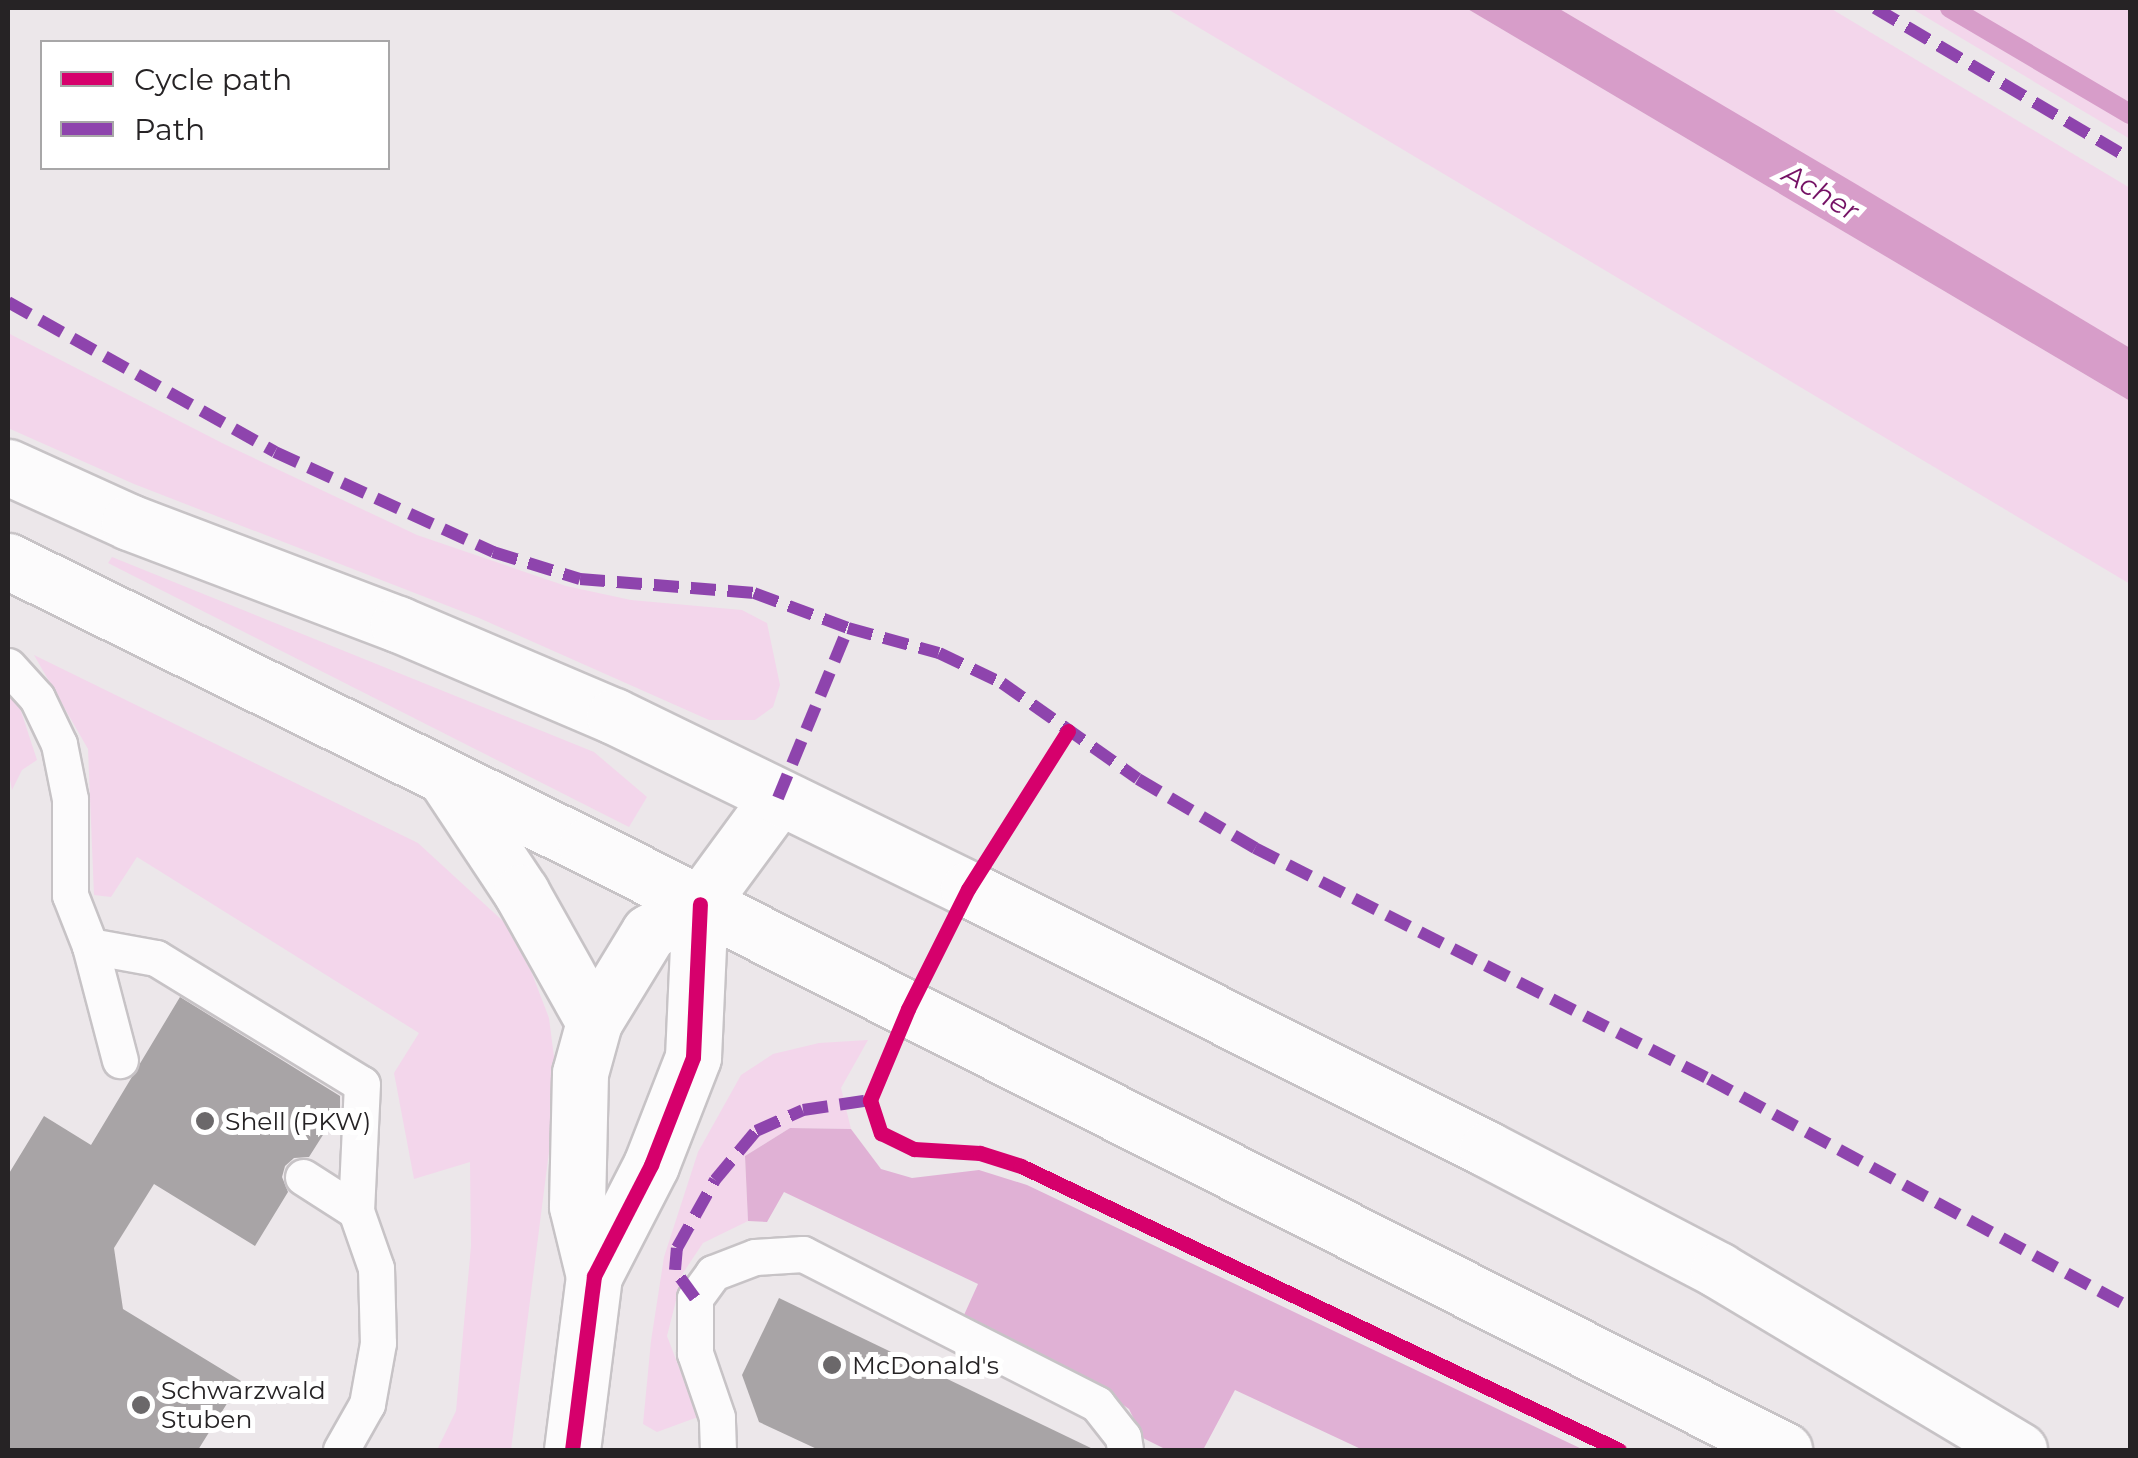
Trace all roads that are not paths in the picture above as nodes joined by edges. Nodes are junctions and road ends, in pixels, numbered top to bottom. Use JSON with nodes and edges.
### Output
{"nodes":[{"id":1,"x":8,"y":467,"type":"edge"},
{"id":2,"x":8,"y":561,"type":"edge"},
{"id":3,"x":8,"y":666,"type":"edge"},
{"id":4,"x":446,"y":779,"type":"junction"},
{"id":5,"x":778,"y":798,"type":"junction"},
{"id":6,"x":700,"y":904,"type":"junction"},
{"id":7,"x":90,"y":946,"type":"junction"},
{"id":8,"x":594,"y":1022,"type":"junction"},
{"id":9,"x":120,"y":1060,"type":"dead end"},
{"id":10,"x":304,"y":1177,"type":"dead end"},
{"id":11,"x":356,"y":1211,"type":"junction"},
{"id":12,"x":594,"y":1276,"type":"junction"},
{"id":13,"x":340,"y":1450,"type":"edge"},
{"id":14,"x":572,"y":1450,"type":"edge"},
{"id":15,"x":718,"y":1450,"type":"edge"},
{"id":16,"x":1124,"y":1450,"type":"edge"},
{"id":17,"x":1784,"y":1450,"type":"edge"},
{"id":18,"x":2019,"y":1450,"type":"edge"}],
"edges":[{"from":1,"to":5,"type":"main road"},
{"from":2,"to":4,"type":"main road"},
{"from":3,"to":7,"type":"lane"},
{"from":4,"to":6,"type":"main road"},
{"from":4,"to":8,"type":"main road"},
{"from":5,"to":6,"type":"main road"},
{"from":5,"to":18,"type":"main road"},
{"from":6,"to":8,"type":"main road"},
{"from":6,"to":12,"type":"main road"},
{"from":6,"to":17,"type":"main road"},
{"from":7,"to":9,"type":"lane"},
{"from":7,"to":11,"type":"lane"},
{"from":8,"to":12,"type":"main road"},
{"from":10,"to":11,"type":"lane"},
{"from":11,"to":13,"type":"lane"},
{"from":12,"to":14,"type":"main road"},
{"from":15,"to":16,"type":"lane"}]}
